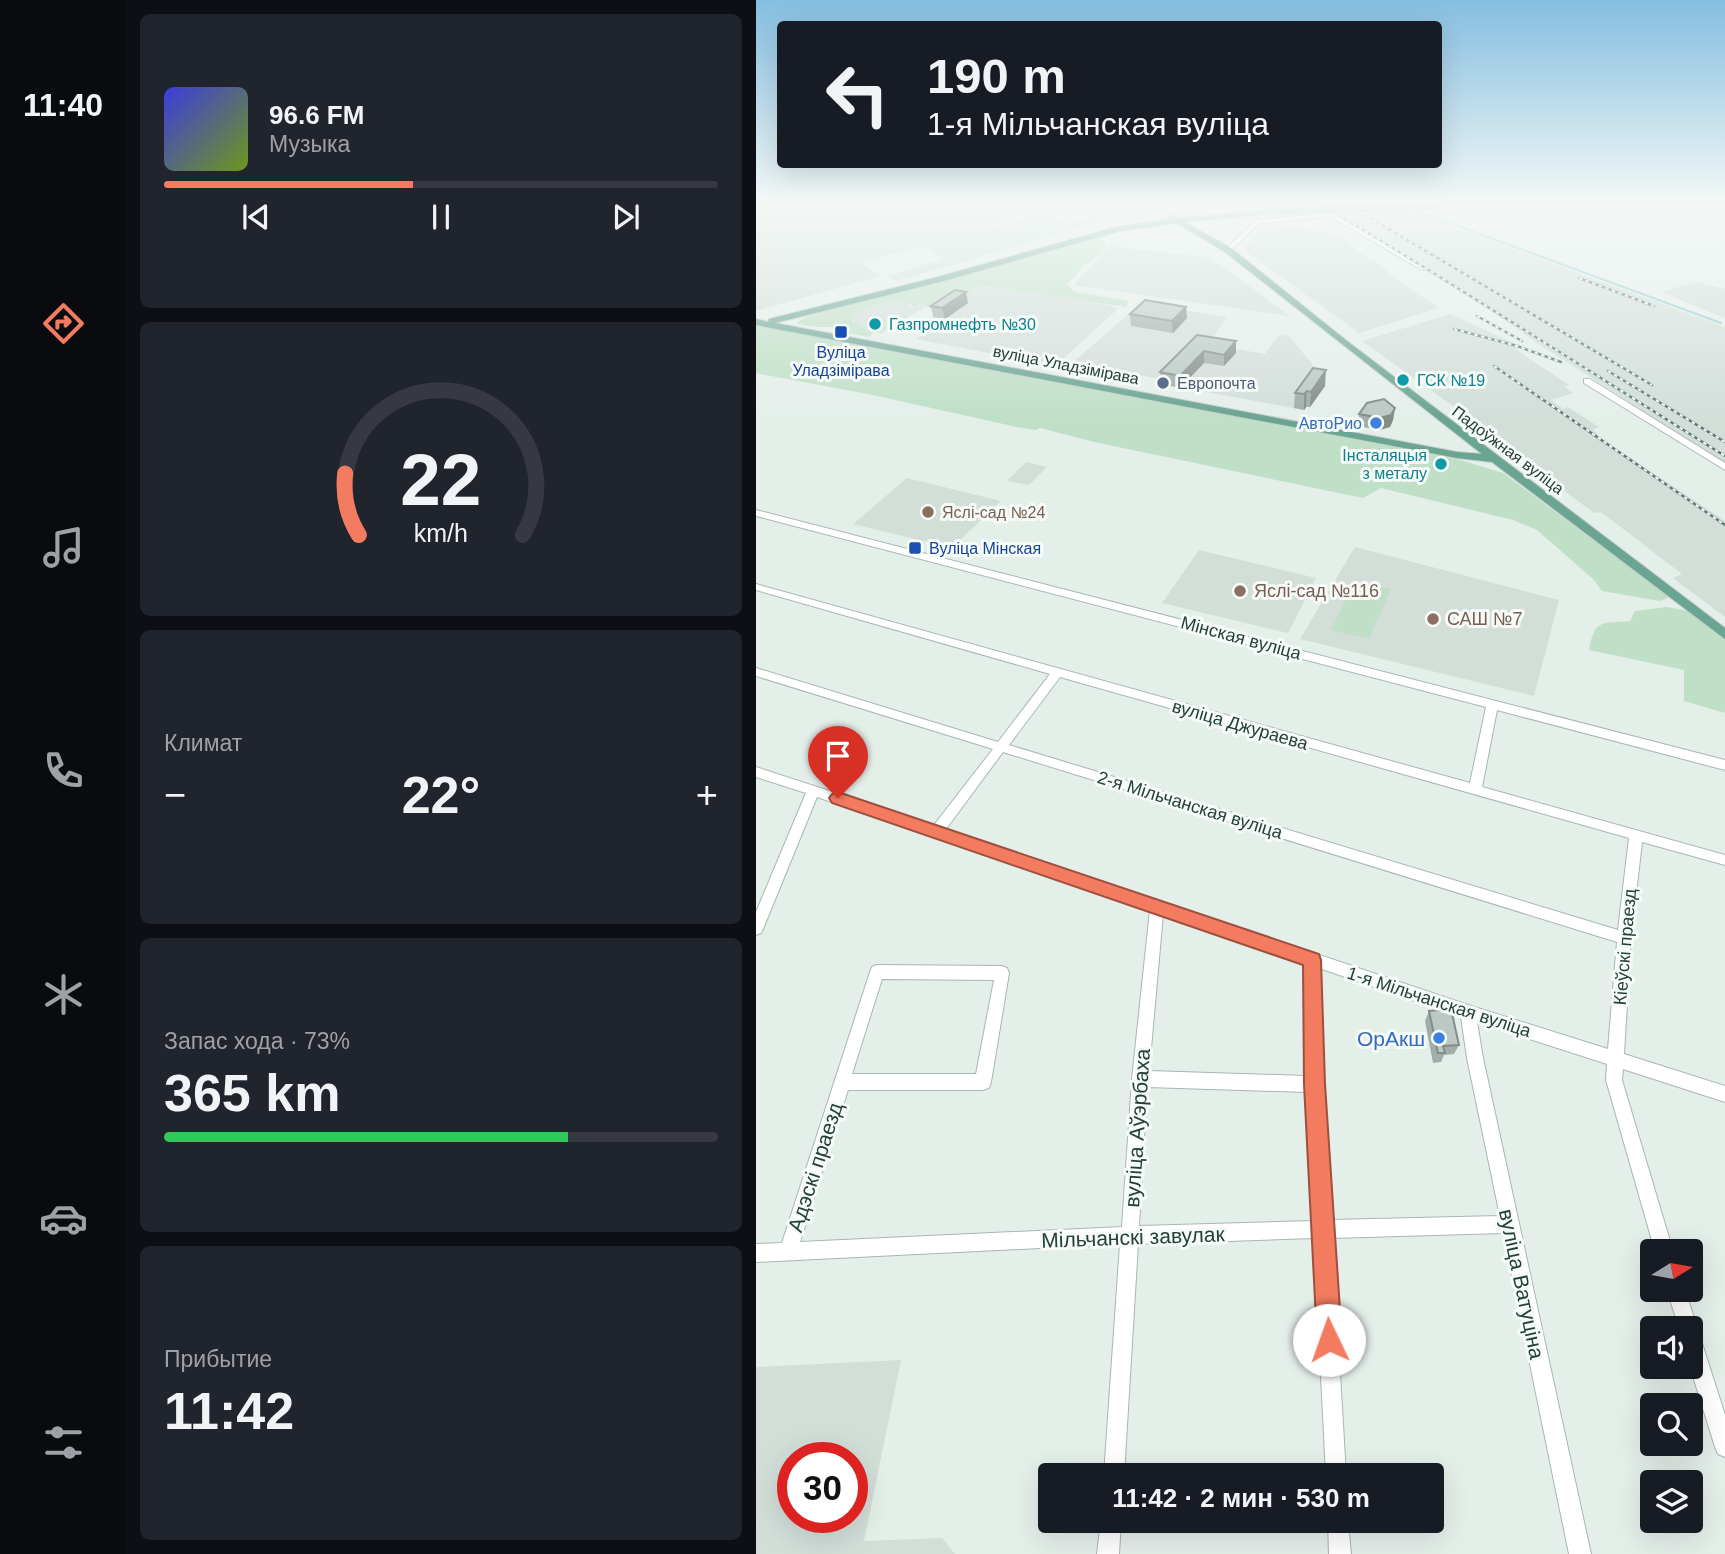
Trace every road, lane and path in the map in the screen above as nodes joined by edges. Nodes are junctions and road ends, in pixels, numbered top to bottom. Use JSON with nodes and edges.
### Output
{"nodes":[{"id":1,"x":938,"y":275,"type":"edge"},
{"id":2,"x":956,"y":275,"type":"edge"},
{"id":3,"x":1258,"y":275,"type":"edge"},
{"id":4,"x":760,"y":322,"type":"edge"},
{"id":5,"x":790,"y":322,"type":"junction"},
{"id":6,"x":1587,"y":381,"type":"dead end"},
{"id":7,"x":1495,"y":459,"type":"junction"},
{"id":8,"x":1725,"y":467,"type":"edge"},
{"id":9,"x":756,"y":513,"type":"edge"},
{"id":10,"x":756,"y":587,"type":"edge"},
{"id":11,"x":1725,"y":635,"type":"edge"},
{"id":12,"x":756,"y":672,"type":"edge"},
{"id":13,"x":1056,"y":674,"type":"junction"},
{"id":14,"x":1492,"y":704,"type":"junction"},
{"id":15,"x":1000,"y":747,"type":"junction"},
{"id":16,"x":1725,"y":765,"type":"edge"},
{"id":17,"x":756,"y":772,"type":"edge"},
{"id":18,"x":813,"y":790,"type":"junction"},
{"id":19,"x":1475,"y":790,"type":"junction"},
{"id":20,"x":937,"y":831,"type":"junction"},
{"id":21,"x":1636,"y":836,"type":"junction"},
{"id":22,"x":1725,"y":860,"type":"edge"},
{"id":23,"x":1157,"y":908,"type":"junction"},
{"id":24,"x":756,"y":929,"type":"edge"},
{"id":25,"x":1624,"y":938,"type":"junction"},
{"id":26,"x":1312,"y":960,"type":"junction"},
{"id":27,"x":1468,"y":1012,"type":"junction"},
{"id":28,"x":1616,"y":1058,"type":"junction"},
{"id":29,"x":1140,"y":1079,"type":"junction"},
{"id":30,"x":842,"y":1082,"type":"junction"},
{"id":31,"x":1314,"y":1084,"type":"junction"},
{"id":32,"x":1725,"y":1094,"type":"edge"},
{"id":33,"x":1510,"y":1224,"type":"junction"},
{"id":34,"x":1324,"y":1231,"type":"junction"},
{"id":35,"x":1129,"y":1235,"type":"junction"},
{"id":36,"x":1660,"y":1239,"type":"edge"},
{"id":37,"x":788,"y":1252,"type":"junction"},
{"id":38,"x":756,"y":1253,"type":"edge"},
{"id":39,"x":1703,"y":1377,"type":"edge"},
{"id":40,"x":1725,"y":1447,"type":"edge"},
{"id":41,"x":1115,"y":1463,"type":"edge"},
{"id":42,"x":1335,"y":1463,"type":"edge"},
{"id":43,"x":1110,"y":1533,"type":"edge"},
{"id":44,"x":1339,"y":1533,"type":"edge"},
{"id":45,"x":1108,"y":1554,"type":"edge"},
{"id":46,"x":1340,"y":1554,"type":"edge"},
{"id":47,"x":1580,"y":1554,"type":"edge"}],
"edges":[{"from":1,"to":4,"type":"main road"},
{"from":2,"to":5,"type":"main road"},
{"from":3,"to":7,"type":"main road","name":"Падоўжная вуліца"},
{"from":4,"to":5,"type":"main road","name":"вуліца Уладзімірава"},
{"from":5,"to":7,"type":"main road","name":"вуліца Уладзімірава"},
{"from":6,"to":8,"type":"street"},
{"from":7,"to":11,"type":"main road","name":"Падоўжная вуліца"},
{"from":9,"to":14,"type":"street","name":"Мінская вуліца"},
{"from":10,"to":13,"type":"street","name":"вуліца Джураева"},
{"from":12,"to":15,"type":"street","name":"2-я Мільчанская вуліца"},
{"from":13,"to":15,"type":"street"},
{"from":13,"to":19,"type":"street","name":"вуліца Джураева"},
{"from":14,"to":16,"type":"street","name":"Мінская вуліца"},
{"from":14,"to":19,"type":"street"},
{"from":15,"to":20,"type":"street"},
{"from":15,"to":25,"type":"street","name":"2-я Мільчанская вуліца"},
{"from":17,"to":18,"type":"street","name":"1-я Мільчанская вуліца"},
{"from":18,"to":20,"type":"street","name":"1-я Мільчанская вуліца"},
{"from":18,"to":24,"type":"street"},
{"from":19,"to":21,"type":"street","name":"вуліца Джураева"},
{"from":20,"to":23,"type":"street","name":"1-я Мільчанская вуліца"},
{"from":21,"to":22,"type":"street","name":"вуліца Джураева"},
{"from":21,"to":25,"type":"street","name":"Кіеўскі праезд"},
{"from":23,"to":26,"type":"street","name":"1-я Мільчанская вуліца"},
{"from":23,"to":29,"type":"street","name":"вуліца Аўэрбаха"},
{"from":25,"to":28,"type":"street","name":"Кіеўскі праезд"},
{"from":26,"to":27,"type":"street","name":"1-я Мільчанская вуліца"},
{"from":26,"to":31,"type":"street"},
{"from":27,"to":28,"type":"street","name":"1-я Мільчанская вуліца"},
{"from":27,"to":33,"type":"street","name":"вуліца Ватуціна"},
{"from":28,"to":32,"type":"street","name":"1-я Мільчанская вуліца"},
{"from":28,"to":36,"type":"street","name":"Кіеўскі праезд"},
{"from":29,"to":31,"type":"street"},
{"from":29,"to":35,"type":"street","name":"вуліца Аўэрбаха"},
{"from":30,"to":30,"type":"street","name":"Адэскі праезд"},
{"from":30,"to":37,"type":"street","name":"Адэскі праезд"},
{"from":31,"to":34,"type":"street"},
{"from":33,"to":34,"type":"street","name":"Мільчанскі завулак"},
{"from":33,"to":47,"type":"street","name":"вуліца Ватуціна"},
{"from":34,"to":35,"type":"street","name":"Мільчанскі завулак"},
{"from":34,"to":42,"type":"street"},
{"from":35,"to":37,"type":"street","name":"Мільчанскі завулак"},
{"from":35,"to":41,"type":"street","name":"вуліца Аўэрбаха"},
{"from":37,"to":38,"type":"street","name":"Мільчанскі завулак"},
{"from":39,"to":40,"type":"street"},
{"from":43,"to":45,"type":"street"},
{"from":44,"to":46,"type":"street"}]}
